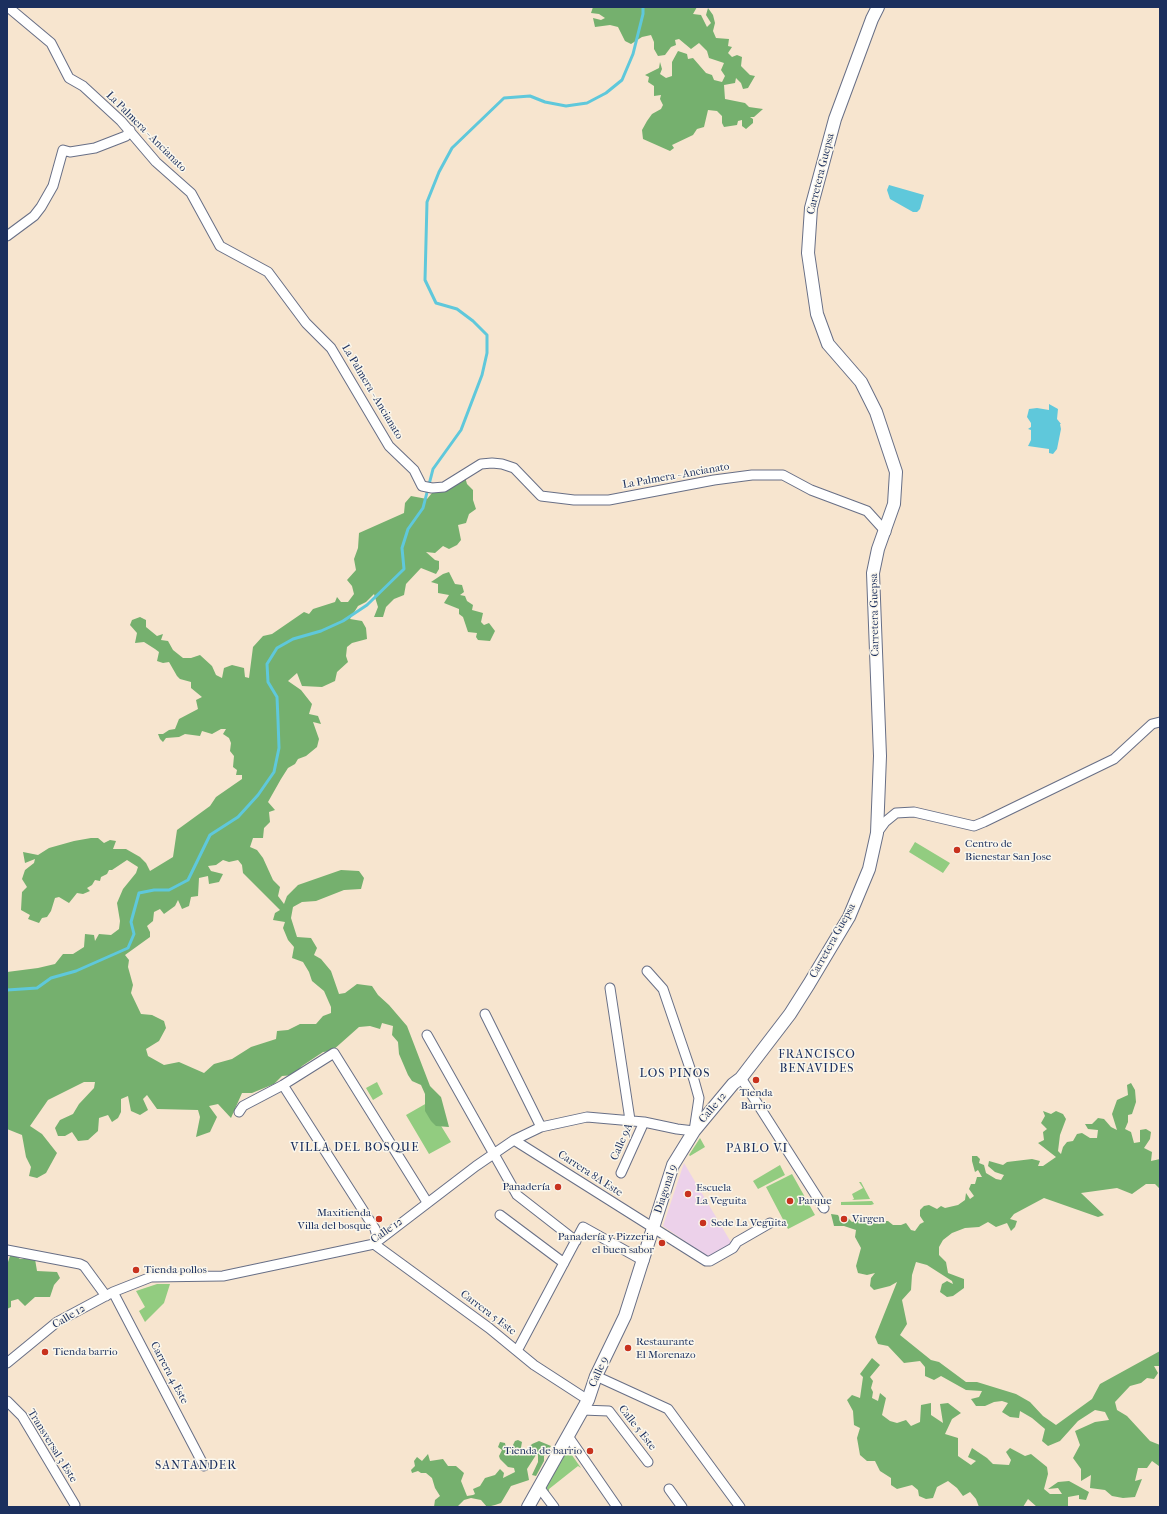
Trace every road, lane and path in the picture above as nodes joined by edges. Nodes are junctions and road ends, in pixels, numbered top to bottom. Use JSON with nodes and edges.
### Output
{"nodes":[{"id":1,"x":8,"y":7,"type":"edge"},
{"id":2,"x":878,"y":7,"type":"edge"},
{"id":3,"x":130,"y":130,"type":"junction"},
{"id":4,"x":7,"y":236,"type":"edge"},
{"id":5,"x":886,"y":532,"type":"junction"},
{"id":6,"x":1160,"y":722,"type":"edge"},
{"id":7,"x":877,"y":833,"type":"junction"},
{"id":8,"x":647,"y":971,"type":"dead end"},
{"id":9,"x":610,"y":988,"type":"dead end"},
{"id":10,"x":485,"y":1014,"type":"dead end"},
{"id":11,"x":427,"y":1035,"type":"dead end"},
{"id":12,"x":741,"y":1078,"type":"junction"},
{"id":13,"x":283,"y":1085,"type":"junction"},
{"id":14,"x":239,"y":1112,"type":"dead end"},
{"id":15,"x":630,"y":1120,"type":"junction"},
{"id":16,"x":644,"y":1122,"type":"junction"},
{"id":17,"x":541,"y":1127,"type":"junction"},
{"id":18,"x":694,"y":1131,"type":"junction"},
{"id":19,"x":514,"y":1140,"type":"junction"},
{"id":20,"x":494,"y":1153,"type":"junction"},
{"id":21,"x":621,"y":1173,"type":"dead end"},
{"id":22,"x":427,"y":1202,"type":"junction"},
{"id":23,"x":824,"y":1208,"type":"dead end"},
{"id":24,"x":500,"y":1215,"type":"dead end"},
{"id":25,"x":770,"y":1222,"type":"dead end"},
{"id":26,"x":653,"y":1229,"type":"junction"},
{"id":27,"x":576,"y":1241,"type":"junction"},
{"id":28,"x":376,"y":1242,"type":"junction"},
{"id":29,"x":7,"y":1250,"type":"edge"},
{"id":30,"x":644,"y":1261,"type":"junction"},
{"id":31,"x":564,"y":1263,"type":"junction"},
{"id":32,"x":109,"y":1294,"type":"junction"},
{"id":33,"x":517,"y":1350,"type":"junction"},
{"id":34,"x":7,"y":1363,"type":"edge"},
{"id":35,"x":596,"y":1376,"type":"junction"},
{"id":36,"x":7,"y":1401,"type":"edge"},
{"id":37,"x":585,"y":1405,"type":"junction"},
{"id":38,"x":568,"y":1436,"type":"junction"},
{"id":39,"x":648,"y":1462,"type":"dead end"},
{"id":40,"x":204,"y":1466,"type":"dead end"},
{"id":41,"x":539,"y":1487,"type":"junction"},
{"id":42,"x":669,"y":1489,"type":"dead end"},
{"id":43,"x":75,"y":1505,"type":"dead end"},
{"id":44,"x":528,"y":1507,"type":"edge"},
{"id":45,"x":554,"y":1507,"type":"edge"},
{"id":46,"x":617,"y":1507,"type":"edge"},
{"id":47,"x":682,"y":1507,"type":"edge"},
{"id":48,"x":740,"y":1507,"type":"edge"}],
"edges":[{"from":1,"to":3,"type":"street","name":"La Palmera - Ancianato"},
{"from":2,"to":5,"type":"street","name":"Carretera Guepsa"},
{"from":3,"to":4,"type":"street"},
{"from":3,"to":5,"type":"street","name":"La Palmera - Ancianato"},
{"from":5,"to":7,"type":"street","name":"Carretera Guepsa"},
{"from":6,"to":7,"type":"street"},
{"from":7,"to":12,"type":"street","name":"Carretera Guepsa"},
{"from":8,"to":18,"type":"street"},
{"from":9,"to":15,"type":"street"},
{"from":10,"to":17,"type":"street"},
{"from":11,"to":20,"type":"street"},
{"from":12,"to":18,"type":"street","name":"Calle 12"},
{"from":12,"to":23,"type":"street"},
{"from":13,"to":14,"type":"street"},
{"from":13,"to":22,"type":"street"},
{"from":13,"to":28,"type":"street"},
{"from":15,"to":16,"type":"street","name":"Calle 12"},
{"from":15,"to":17,"type":"street","name":"Calle 12"},
{"from":16,"to":18,"type":"street","name":"Calle 12"},
{"from":16,"to":21,"type":"street","name":"Calle 9A"},
{"from":17,"to":19,"type":"street","name":"Calle 12"},
{"from":18,"to":26,"type":"street","name":"Diagonal 9"},
{"from":19,"to":20,"type":"street","name":"Calle 12"},
{"from":19,"to":26,"type":"street","name":"Carrera 8A Este"},
{"from":20,"to":22,"type":"street","name":"Calle 12"},
{"from":20,"to":27,"type":"street"},
{"from":22,"to":28,"type":"street","name":"Calle 12"},
{"from":24,"to":31,"type":"street"},
{"from":25,"to":26,"type":"street","name":"Carrera 8A Este"},
{"from":26,"to":30,"type":"street","name":"Calle 9"},
{"from":27,"to":30,"type":"street"},
{"from":27,"to":31,"type":"street"},
{"from":28,"to":32,"type":"street","name":"Calle 12"},
{"from":28,"to":33,"type":"street","name":"Carrera 5 Este"},
{"from":29,"to":32,"type":"street","name":"Carrera 4 Este"},
{"from":30,"to":35,"type":"street","name":"Calle 9"},
{"from":31,"to":33,"type":"street"},
{"from":32,"to":34,"type":"street","name":"Calle 12"},
{"from":32,"to":40,"type":"street","name":"Carrera 4 Este"},
{"from":33,"to":37,"type":"street","name":"Carrera 5 Este"},
{"from":35,"to":37,"type":"street","name":"Calle 9"},
{"from":35,"to":48,"type":"street"},
{"from":36,"to":43,"type":"street","name":"Transversal 3 Este"},
{"from":37,"to":38,"type":"street","name":"Calle 9"},
{"from":37,"to":39,"type":"street","name":"Calle 5 Este"},
{"from":38,"to":41,"type":"street","name":"Calle 9"},
{"from":38,"to":46,"type":"street"},
{"from":41,"to":44,"type":"street","name":"Calle 9"},
{"from":41,"to":45,"type":"street"},
{"from":42,"to":47,"type":"street"}]}
